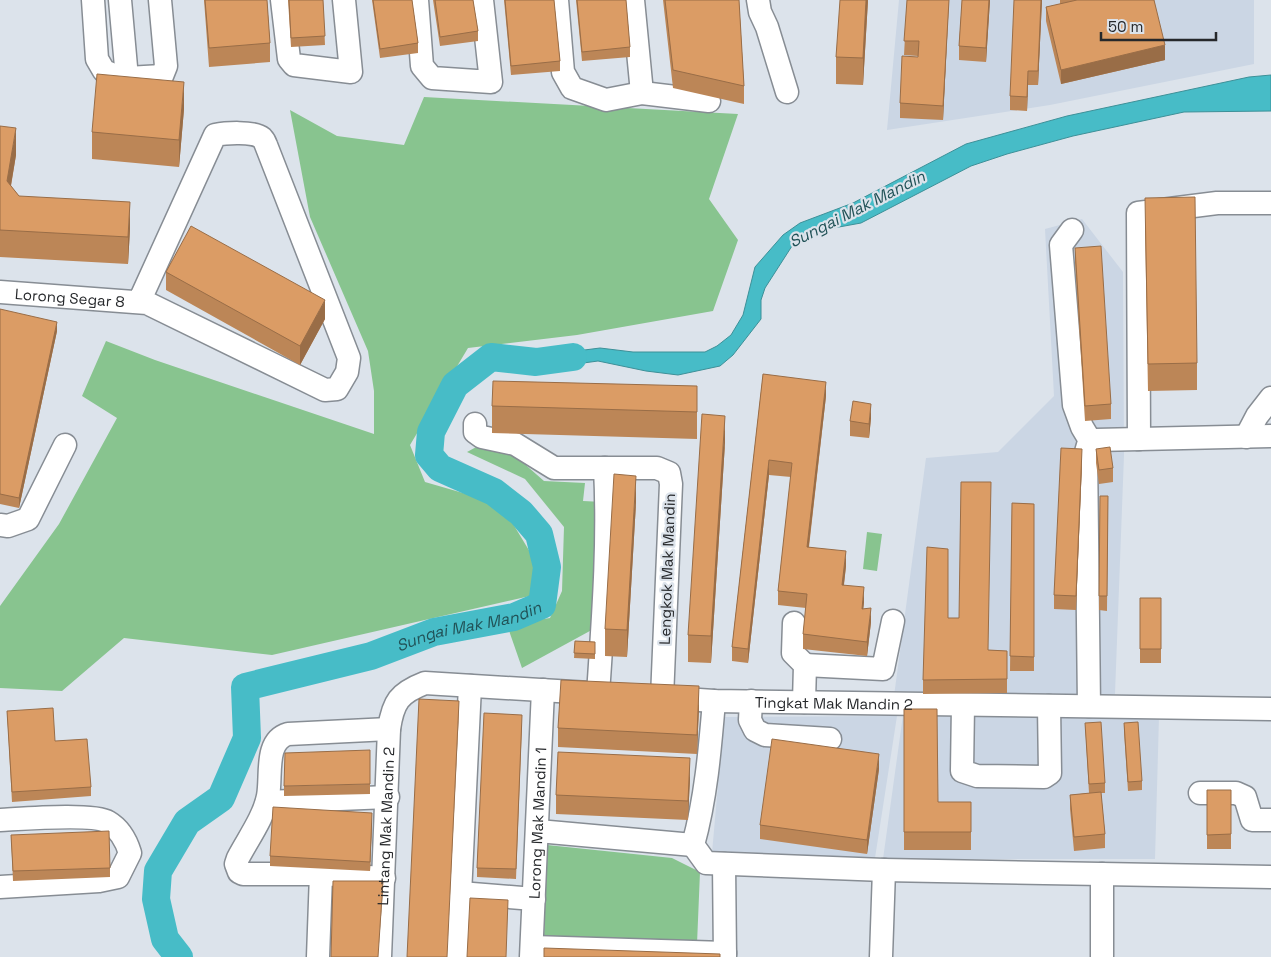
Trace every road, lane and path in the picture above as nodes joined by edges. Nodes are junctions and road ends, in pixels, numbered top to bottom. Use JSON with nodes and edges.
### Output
{"nodes":[{"id":1,"x":93,"y":0,"type":"edge"},
{"id":2,"x":120,"y":0,"type":"edge"},
{"id":3,"x":160,"y":0,"type":"edge"},
{"id":4,"x":282,"y":0,"type":"edge"},
{"id":5,"x":344,"y":0,"type":"edge"},
{"id":6,"x":417,"y":0,"type":"edge"},
{"id":7,"x":482,"y":0,"type":"edge"},
{"id":8,"x":557,"y":0,"type":"edge"},
{"id":9,"x":633,"y":0,"type":"edge"},
{"id":10,"x":758,"y":0,"type":"edge"},
{"id":11,"x":127,"y":78,"type":"junction"},
{"id":12,"x":787,"y":92,"type":"dead end"},
{"id":13,"x":642,"y":93,"type":"junction"},
{"id":14,"x":709,"y":101,"type":"dead end"},
{"id":15,"x":1271,"y":203,"type":"edge"},
{"id":16,"x":1072,"y":230,"type":"dead end"},
{"id":17,"x":0,"y":292,"type":"edge"},
{"id":18,"x":139,"y":302,"type":"junction"},
{"id":19,"x":1271,"y":398,"type":"edge"},
{"id":20,"x":475,"y":424,"type":"dead end"},
{"id":21,"x":1246,"y":436,"type":"junction"},
{"id":22,"x":1271,"y":436,"type":"edge"},
{"id":23,"x":1139,"y":439,"type":"junction"},
{"id":24,"x":1091,"y":442,"type":"junction"},
{"id":25,"x":65,"y":445,"type":"dead end"},
{"id":26,"x":605,"y":468,"type":"junction"},
{"id":27,"x":0,"y":525,"type":"edge"},
{"id":28,"x":893,"y":621,"type":"dead end"},
{"id":29,"x":794,"y":624,"type":"dead end"},
{"id":30,"x":806,"y":665,"type":"junction"},
{"id":31,"x":883,"y":669,"type":"junction"},
{"id":32,"x":470,"y":686,"type":"junction"},
{"id":33,"x":543,"y":690,"type":"junction"},
{"id":34,"x":653,"y":697,"type":"joint"},
{"id":35,"x":714,"y":701,"type":"junction"},
{"id":36,"x":751,"y":702,"type":"junction"},
{"id":37,"x":804,"y":702,"type":"junction"},
{"id":38,"x":882,"y":703,"type":"junction"},
{"id":39,"x":963,"y":705,"type":"junction"},
{"id":40,"x":1049,"y":706,"type":"junction"},
{"id":41,"x":1089,"y":706,"type":"junction"},
{"id":42,"x":1271,"y":709,"type":"edge"},
{"id":43,"x":390,"y":729,"type":"junction"},
{"id":44,"x":830,"y":739,"type":"dead end"},
{"id":45,"x":1200,"y":793,"type":"dead end"},
{"id":46,"x":388,"y":798,"type":"junction"},
{"id":47,"x":267,"y":802,"type":"junction"},
{"id":48,"x":0,"y":820,"type":"edge"},
{"id":49,"x":1271,"y":820,"type":"edge"},
{"id":50,"x":538,"y":831,"type":"junction"},
{"id":51,"x":693,"y":845,"type":"junction"},
{"id":52,"x":724,"y":864,"type":"junction"},
{"id":53,"x":884,"y":870,"type":"junction"},
{"id":54,"x":321,"y":874,"type":"junction"},
{"id":55,"x":1102,"y":874,"type":"junction"},
{"id":56,"x":1271,"y":877,"type":"edge"},
{"id":57,"x":384,"y":878,"type":"junction"},
{"id":58,"x":0,"y":886,"type":"edge"},
{"id":59,"x":460,"y":893,"type":"junction"},
{"id":60,"x":534,"y":899,"type":"junction"},
{"id":61,"x":532,"y":952,"type":"edge"},
{"id":62,"x":725,"y":955,"type":"edge"},
{"id":63,"x":318,"y":957,"type":"edge"},
{"id":64,"x":380,"y":957,"type":"edge"},
{"id":65,"x":456,"y":957,"type":"edge"},
{"id":66,"x":881,"y":957,"type":"edge"},
{"id":67,"x":1102,"y":957,"type":"edge"}],
"edges":[{"from":1,"to":11,"type":"street"},
{"from":2,"to":11,"type":"street"},
{"from":3,"to":11,"type":"street"},
{"from":4,"to":5,"type":"street"},
{"from":6,"to":7,"type":"street"},
{"from":8,"to":13,"type":"street"},
{"from":9,"to":13,"type":"street"},
{"from":10,"to":12,"type":"street"},
{"from":13,"to":14,"type":"street"},
{"from":15,"to":23,"type":"street"},
{"from":16,"to":24,"type":"street"},
{"from":17,"to":18,"type":"street","name":"Lorong Segar 8"},
{"from":18,"to":18,"type":"street","name":"Lorong Segar 8"},
{"from":19,"to":21,"type":"street"},
{"from":20,"to":26,"type":"street","name":"Lengkok Mak Mandin"},
{"from":21,"to":22,"type":"street"},
{"from":21,"to":23,"type":"street"},
{"from":23,"to":24,"type":"street"},
{"from":24,"to":41,"type":"street"},
{"from":25,"to":27,"type":"street"},
{"from":26,"to":33,"type":"street"},
{"from":26,"to":34,"type":"street","name":"Lengkok Mak Mandin"},
{"from":28,"to":31,"type":"street"},
{"from":29,"to":30,"type":"street"},
{"from":30,"to":31,"type":"street"},
{"from":30,"to":37,"type":"street"},
{"from":31,"to":38,"type":"street"},
{"from":32,"to":33,"type":"street"},
{"from":32,"to":43,"type":"street","name":"Lintang Mak Mandin 2"},
{"from":32,"to":59,"type":"street"},
{"from":33,"to":50,"type":"street","name":"Lorong Mak Mandin 1"},
{"from":34,"to":35,"type":"street","name":"Tingkat Mak Mandin 2"},
{"from":35,"to":36,"type":"street","name":"Tingkat Mak Mandin 2"},
{"from":35,"to":51,"type":"street"},
{"from":36,"to":37,"type":"street","name":"Tingkat Mak Mandin 2"},
{"from":36,"to":44,"type":"street"},
{"from":37,"to":38,"type":"street","name":"Tingkat Mak Mandin 2"},
{"from":38,"to":39,"type":"street","name":"Tingkat Mak Mandin 2"},
{"from":39,"to":40,"type":"street","name":"Tingkat Mak Mandin 2"},
{"from":39,"to":40,"type":"street"},
{"from":40,"to":41,"type":"street","name":"Tingkat Mak Mandin 2"},
{"from":41,"to":42,"type":"street","name":"Tingkat Mak Mandin 2"},
{"from":43,"to":46,"type":"street","name":"Lintang Mak Mandin 2"},
{"from":43,"to":47,"type":"street"},
{"from":45,"to":49,"type":"street"},
{"from":46,"to":47,"type":"street"},
{"from":46,"to":57,"type":"street","name":"Lintang Mak Mandin 2"},
{"from":47,"to":54,"type":"street"},
{"from":48,"to":58,"type":"street"},
{"from":50,"to":51,"type":"street"},
{"from":50,"to":60,"type":"street","name":"Lorong Mak Mandin 1"},
{"from":51,"to":52,"type":"street"},
{"from":52,"to":53,"type":"street"},
{"from":52,"to":62,"type":"street"},
{"from":53,"to":55,"type":"street"},
{"from":53,"to":66,"type":"street"},
{"from":54,"to":57,"type":"street"},
{"from":54,"to":63,"type":"street"},
{"from":55,"to":56,"type":"street"},
{"from":55,"to":67,"type":"street"},
{"from":57,"to":64,"type":"street","name":"Lintang Mak Mandin 2"},
{"from":59,"to":60,"type":"street"},
{"from":59,"to":65,"type":"street"},
{"from":60,"to":61,"type":"street","name":"Lorong Mak Mandin 1"},
{"from":61,"to":62,"type":"street"}]}
